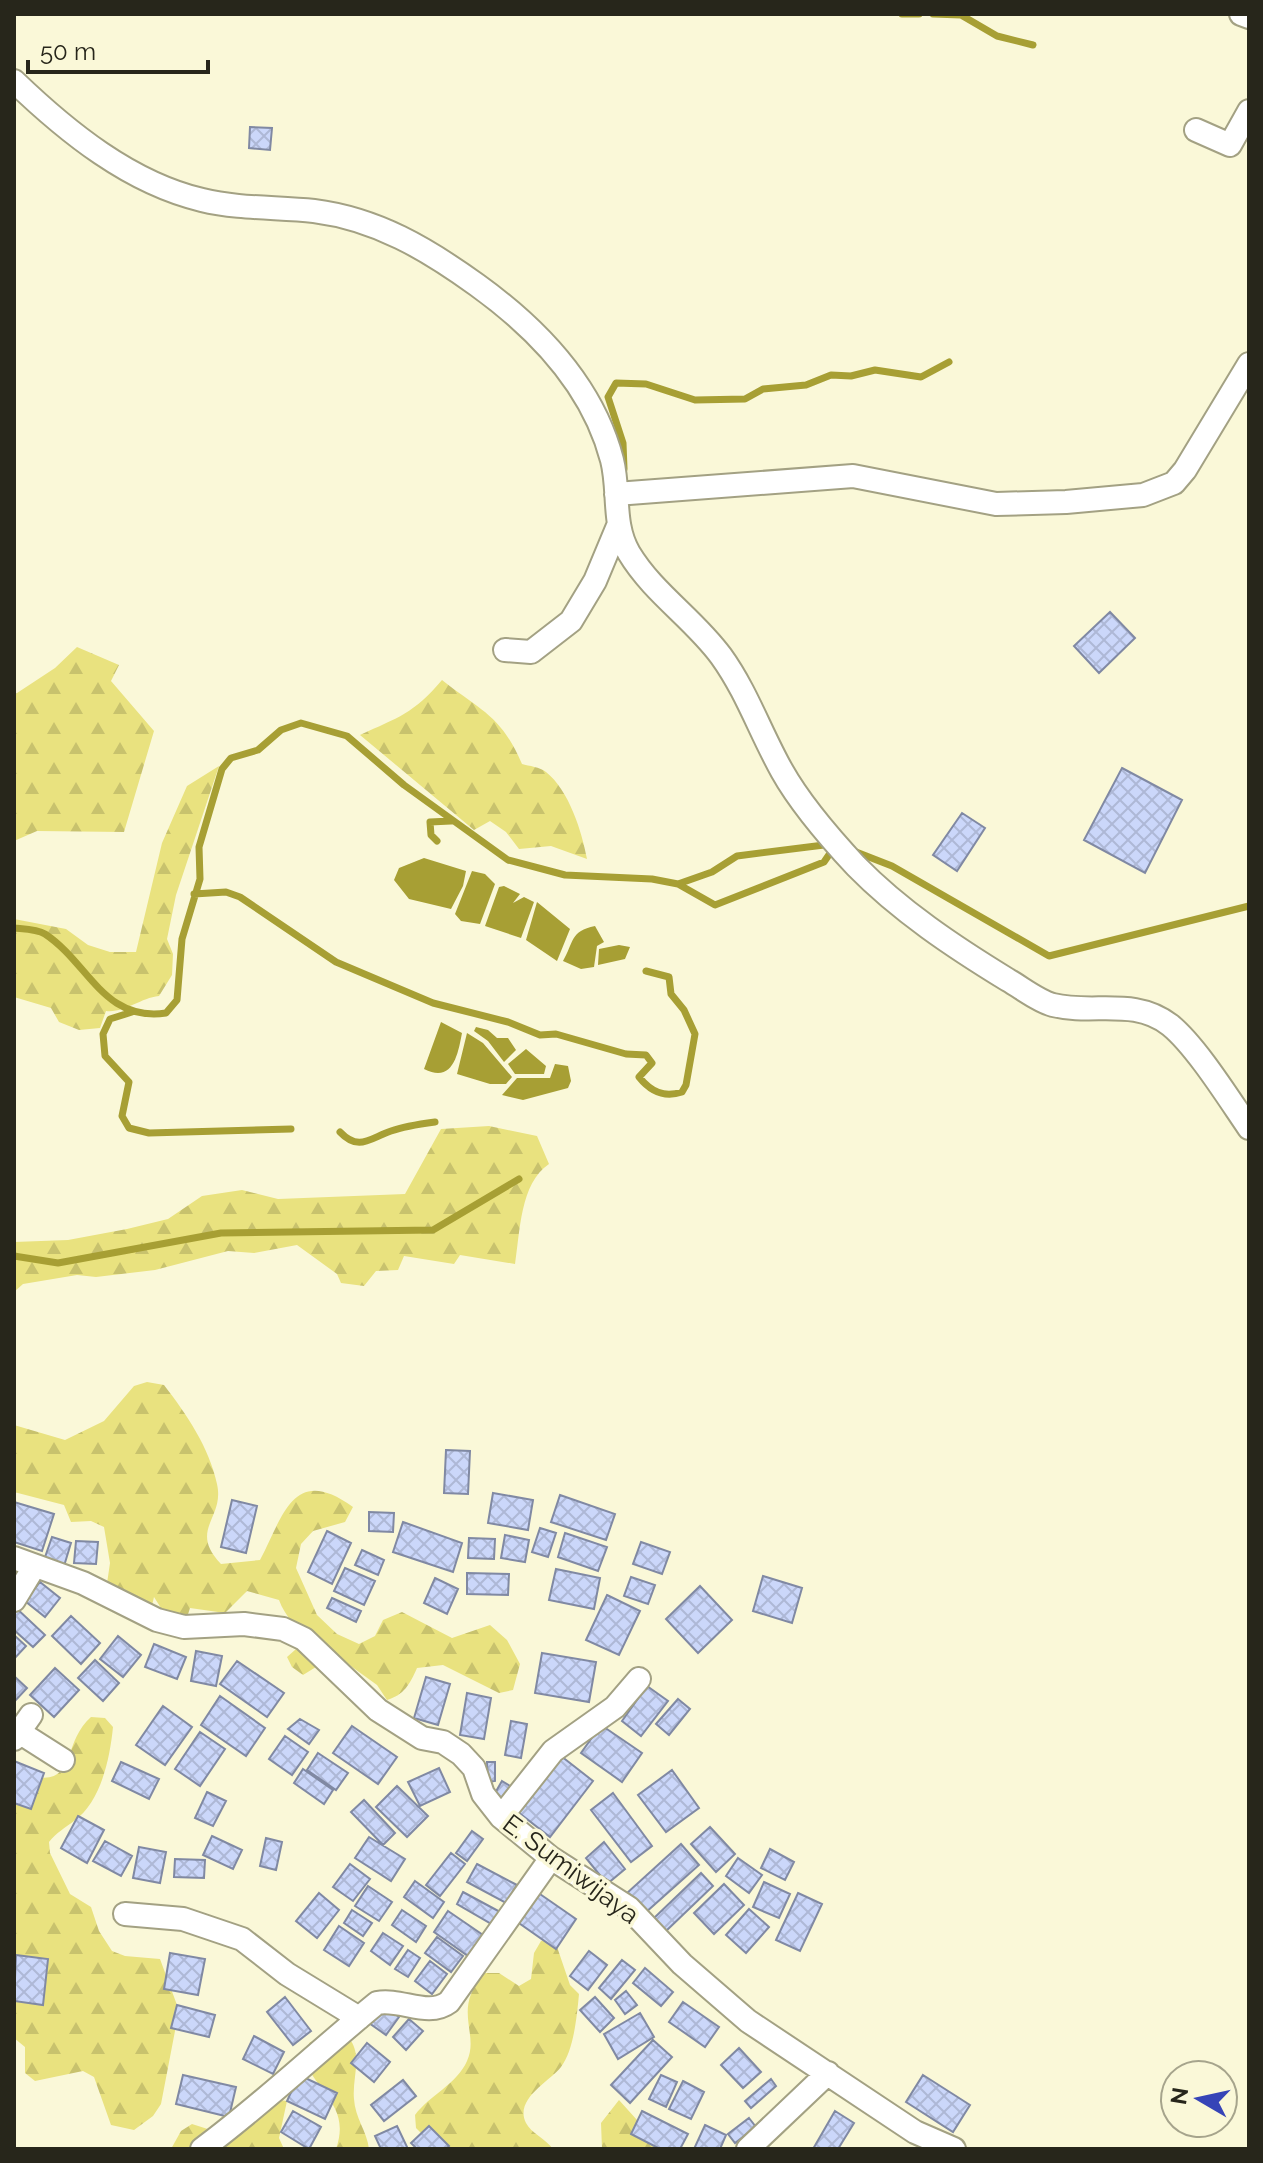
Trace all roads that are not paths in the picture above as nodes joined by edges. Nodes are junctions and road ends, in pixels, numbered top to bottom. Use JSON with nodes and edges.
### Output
{"nodes":[{"id":1,"x":1241,"y":14,"type":"edge"},
{"id":2,"x":1249,"y":17,"type":"edge"},
{"id":3,"x":14,"y":81,"type":"edge"},
{"id":4,"x":1249,"y":111,"type":"edge"},
{"id":5,"x":1196,"y":130,"type":"dead end"},
{"id":6,"x":1249,"y":364,"type":"edge"},
{"id":7,"x":616,"y":494,"type":"junction"},
{"id":8,"x":618,"y":526,"type":"junction"},
{"id":9,"x":505,"y":650,"type":"dead end"},
{"id":10,"x":1249,"y":1128,"type":"edge"},
{"id":11,"x":24,"y":1562,"type":"edge"},
{"id":12,"x":14,"y":1600,"type":"edge"},
{"id":13,"x":639,"y":1679,"type":"dead end"},
{"id":14,"x":21,"y":1729,"type":"edge"},
{"id":15,"x":63,"y":1760,"type":"dead end"},
{"id":16,"x":501,"y":1817,"type":"junction"},
{"id":17,"x":551,"y":1858,"type":"junction"},
{"id":18,"x":125,"y":1914,"type":"dead end"},
{"id":19,"x":359,"y":2018,"type":"junction"},
{"id":20,"x":828,"y":2073,"type":"junction"},
{"id":21,"x":202,"y":2149,"type":"edge"},
{"id":22,"x":748,"y":2149,"type":"edge"},
{"id":23,"x":954,"y":2149,"type":"edge"}],
"edges":[{"from":1,"to":2,"type":"street"},
{"from":3,"to":7,"type":"street"},
{"from":4,"to":5,"type":"street"},
{"from":6,"to":7,"type":"street"},
{"from":7,"to":8,"type":"street"},
{"from":8,"to":9,"type":"street"},
{"from":8,"to":10,"type":"street"},
{"from":11,"to":12,"type":"street"},
{"from":11,"to":16,"type":"street","name":"E. Sumiwijaya"},
{"from":13,"to":16,"type":"street"},
{"from":14,"to":15,"type":"street"},
{"from":16,"to":17,"type":"street","name":"E. Sumiwijaya"},
{"from":17,"to":19,"type":"street"},
{"from":17,"to":20,"type":"street","name":"E. Sumiwijaya"},
{"from":18,"to":19,"type":"street"},
{"from":19,"to":21,"type":"street"},
{"from":20,"to":22,"type":"street"},
{"from":20,"to":23,"type":"street","name":"E. Sumiwijaya"}]}
